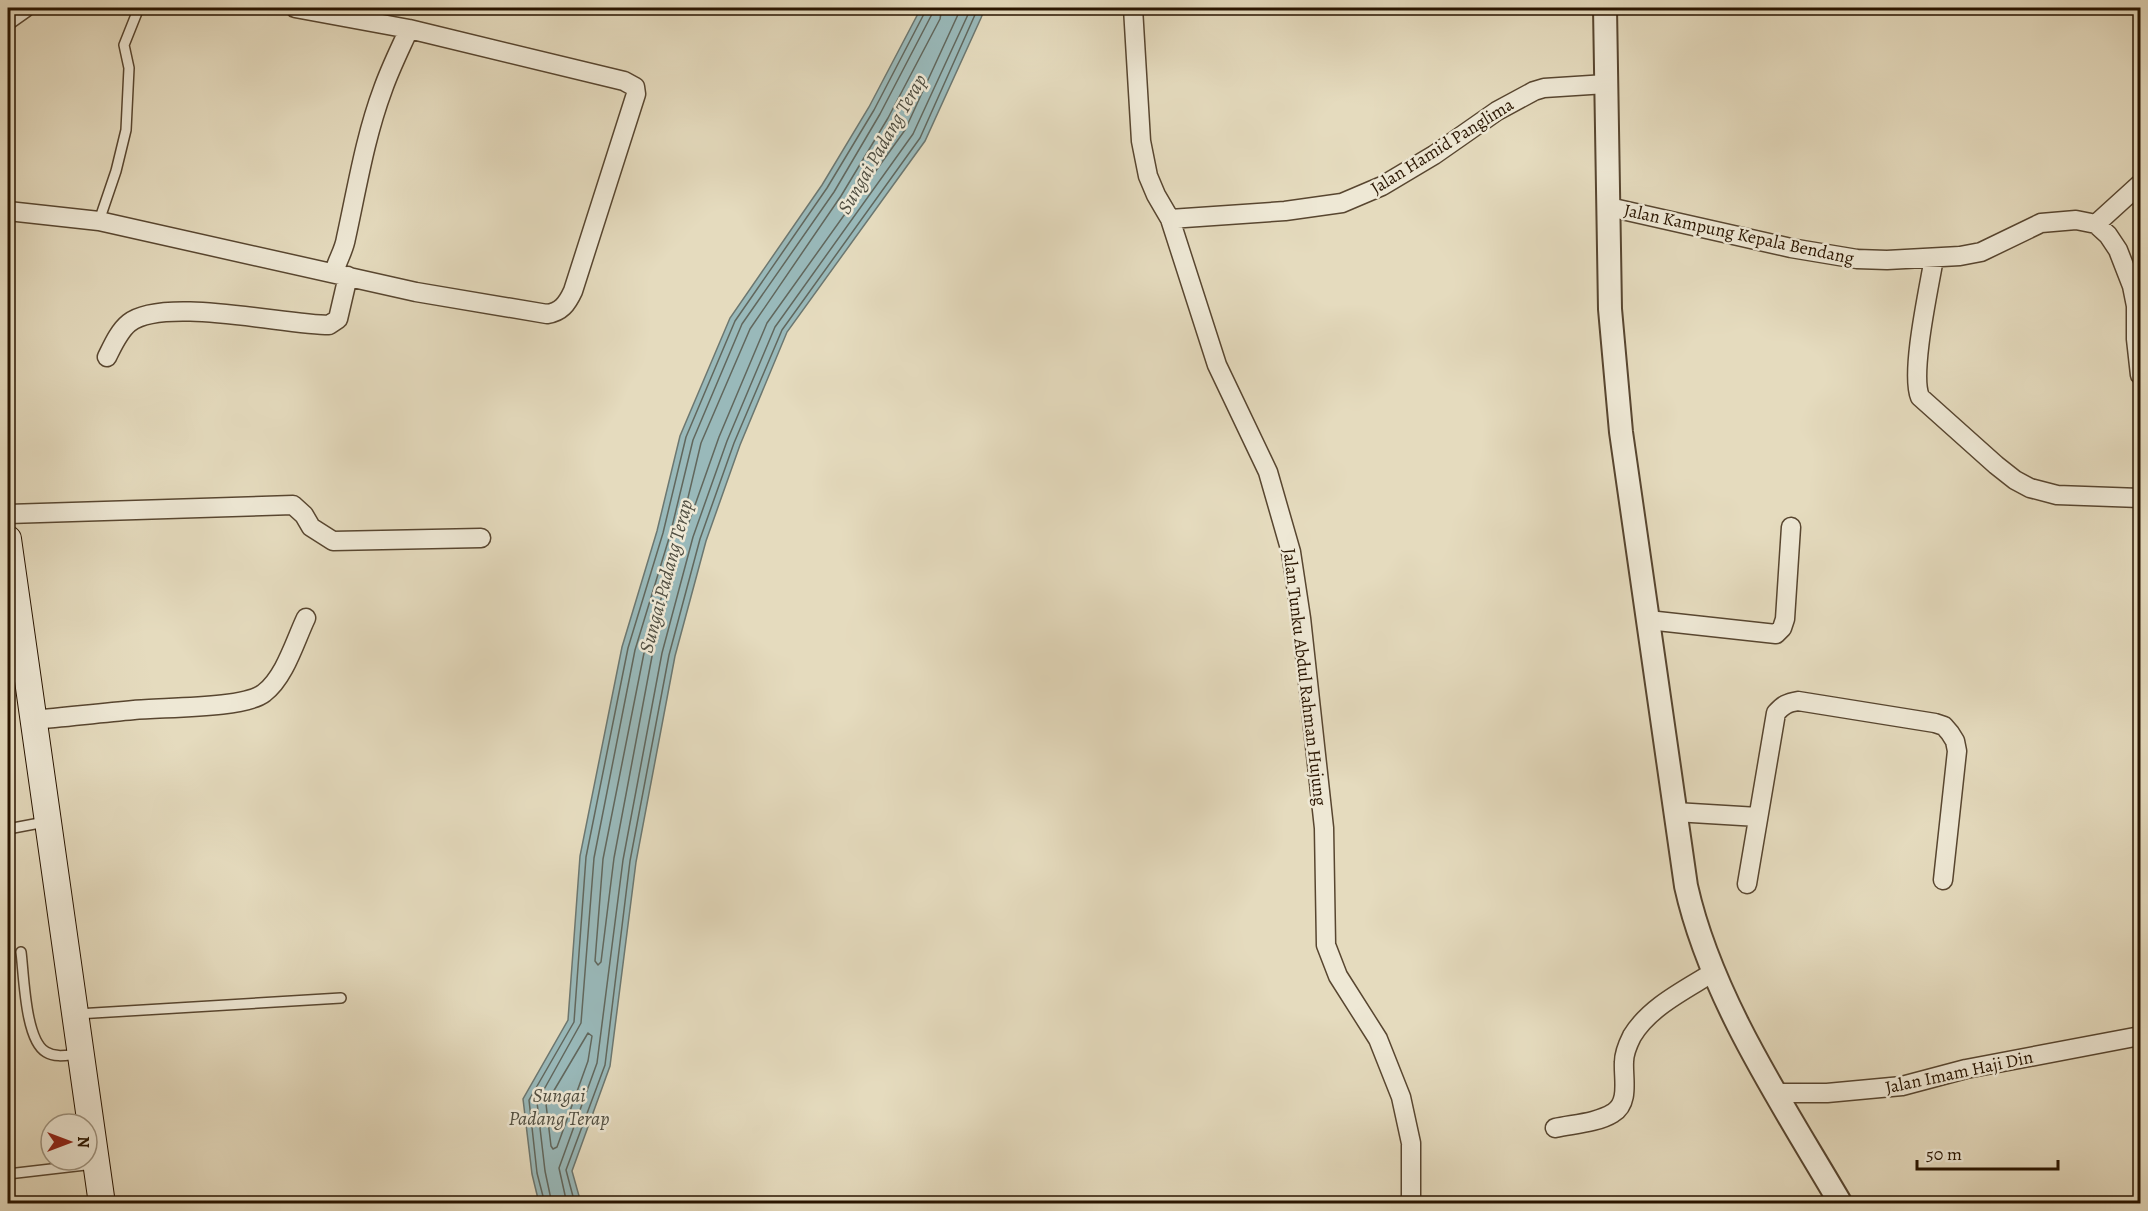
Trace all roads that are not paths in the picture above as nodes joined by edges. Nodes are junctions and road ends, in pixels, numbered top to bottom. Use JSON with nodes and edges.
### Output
{"nodes":[{"id":1,"x":25,"y":8,"type":"edge"},
{"id":2,"x":294,"y":8,"type":"edge"},
{"id":3,"x":1133,"y":8,"type":"edge"},
{"id":4,"x":1605,"y":8,"type":"edge"},
{"id":5,"x":138,"y":10,"type":"dead end"},
{"id":6,"x":8,"y":20,"type":"edge"},
{"id":7,"x":409,"y":29,"type":"junction"},
{"id":8,"x":1606,"y":84,"type":"junction"},
{"id":9,"x":2140,"y":183,"type":"edge"},
{"id":10,"x":1609,"y":207,"type":"junction"},
{"id":11,"x":8,"y":211,"type":"edge"},
{"id":12,"x":1170,"y":219,"type":"junction"},
{"id":13,"x":99,"y":221,"type":"junction"},
{"id":14,"x":2096,"y":224,"type":"junction"},
{"id":15,"x":1934,"y":258,"type":"junction"},
{"id":16,"x":341,"y":275,"type":"junction"},
{"id":17,"x":2138,"y":305,"type":"edge"},
{"id":18,"x":107,"y":357,"type":"dead end"},
{"id":19,"x":2140,"y":375,"type":"edge"},
{"id":20,"x":2140,"y":498,"type":"edge"},
{"id":21,"x":8,"y":514,"type":"edge"},
{"id":22,"x":1791,"y":527,"type":"dead end"},
{"id":23,"x":480,"y":538,"type":"dead end"},
{"id":24,"x":8,"y":539,"type":"edge"},
{"id":25,"x":306,"y":618,"type":"dead end"},
{"id":26,"x":1648,"y":620,"type":"junction"},
{"id":27,"x":33,"y":720,"type":"junction"},
{"id":28,"x":1675,"y":812,"type":"junction"},
{"id":29,"x":1758,"y":818,"type":"junction"},
{"id":30,"x":48,"y":822,"type":"junction"},
{"id":31,"x":8,"y":829,"type":"edge"},
{"id":32,"x":1943,"y":880,"type":"dead end"},
{"id":33,"x":1747,"y":884,"type":"dead end"},
{"id":34,"x":21,"y":952,"type":"dead end"},
{"id":35,"x":1715,"y":971,"type":"junction"},
{"id":36,"x":341,"y":998,"type":"dead end"},
{"id":37,"x":75,"y":1014,"type":"junction"},
{"id":38,"x":2140,"y":1036,"type":"edge"},
{"id":39,"x":80,"y":1054,"type":"junction"},
{"id":40,"x":1776,"y":1093,"type":"junction"},
{"id":41,"x":88,"y":1112,"type":"edge"},
{"id":42,"x":1555,"y":1128,"type":"dead end"},
{"id":43,"x":39,"y":1170,"type":"edge"},
{"id":44,"x":97,"y":1172,"type":"edge"},
{"id":45,"x":8,"y":1174,"type":"edge"},
{"id":46,"x":102,"y":1203,"type":"edge"},
{"id":47,"x":1411,"y":1203,"type":"edge"},
{"id":48,"x":1841,"y":1203,"type":"edge"}],
"edges":[{"from":1,"to":6,"type":"street"},
{"from":2,"to":7,"type":"street"},
{"from":3,"to":12,"type":"street","name":"Jalan Tunku Abdul Rahman Hujung"},
{"from":4,"to":8,"type":"street"},
{"from":5,"to":13,"type":"lane"},
{"from":7,"to":16,"type":"street"},
{"from":7,"to":16,"type":"street"},
{"from":8,"to":10,"type":"street"},
{"from":8,"to":12,"type":"street","name":"Jalan Hamid Panglima"},
{"from":9,"to":14,"type":"street"},
{"from":10,"to":15,"type":"street","name":"Jalan Kampung Kepala Bendang"},
{"from":10,"to":26,"type":"street"},
{"from":11,"to":13,"type":"street"},
{"from":12,"to":47,"type":"street","name":"Jalan Tunku Abdul Rahman Hujung"},
{"from":13,"to":16,"type":"street"},
{"from":14,"to":15,"type":"street","name":"Jalan Kampung Kepala Bendang"},
{"from":14,"to":17,"type":"street"},
{"from":15,"to":20,"type":"street"},
{"from":16,"to":18,"type":"street"},
{"from":17,"to":19,"type":"street"},
{"from":21,"to":23,"type":"street"},
{"from":22,"to":26,"type":"street"},
{"from":24,"to":27,"type":"main road"},
{"from":25,"to":27,"type":"street"},
{"from":26,"to":28,"type":"street"},
{"from":27,"to":30,"type":"main road"},
{"from":28,"to":29,"type":"street"},
{"from":28,"to":35,"type":"street"},
{"from":29,"to":32,"type":"street"},
{"from":29,"to":33,"type":"street"},
{"from":30,"to":31,"type":"lane"},
{"from":30,"to":37,"type":"main road"},
{"from":34,"to":39,"type":"lane"},
{"from":35,"to":40,"type":"street"},
{"from":35,"to":42,"type":"street"},
{"from":36,"to":37,"type":"lane"},
{"from":37,"to":39,"type":"main road"},
{"from":38,"to":40,"type":"street","name":"Jalan Imam Haji Din"},
{"from":39,"to":41,"type":"main road"},
{"from":40,"to":48,"type":"street"},
{"from":43,"to":45,"type":"lane"},
{"from":44,"to":46,"type":"main road"}]}
